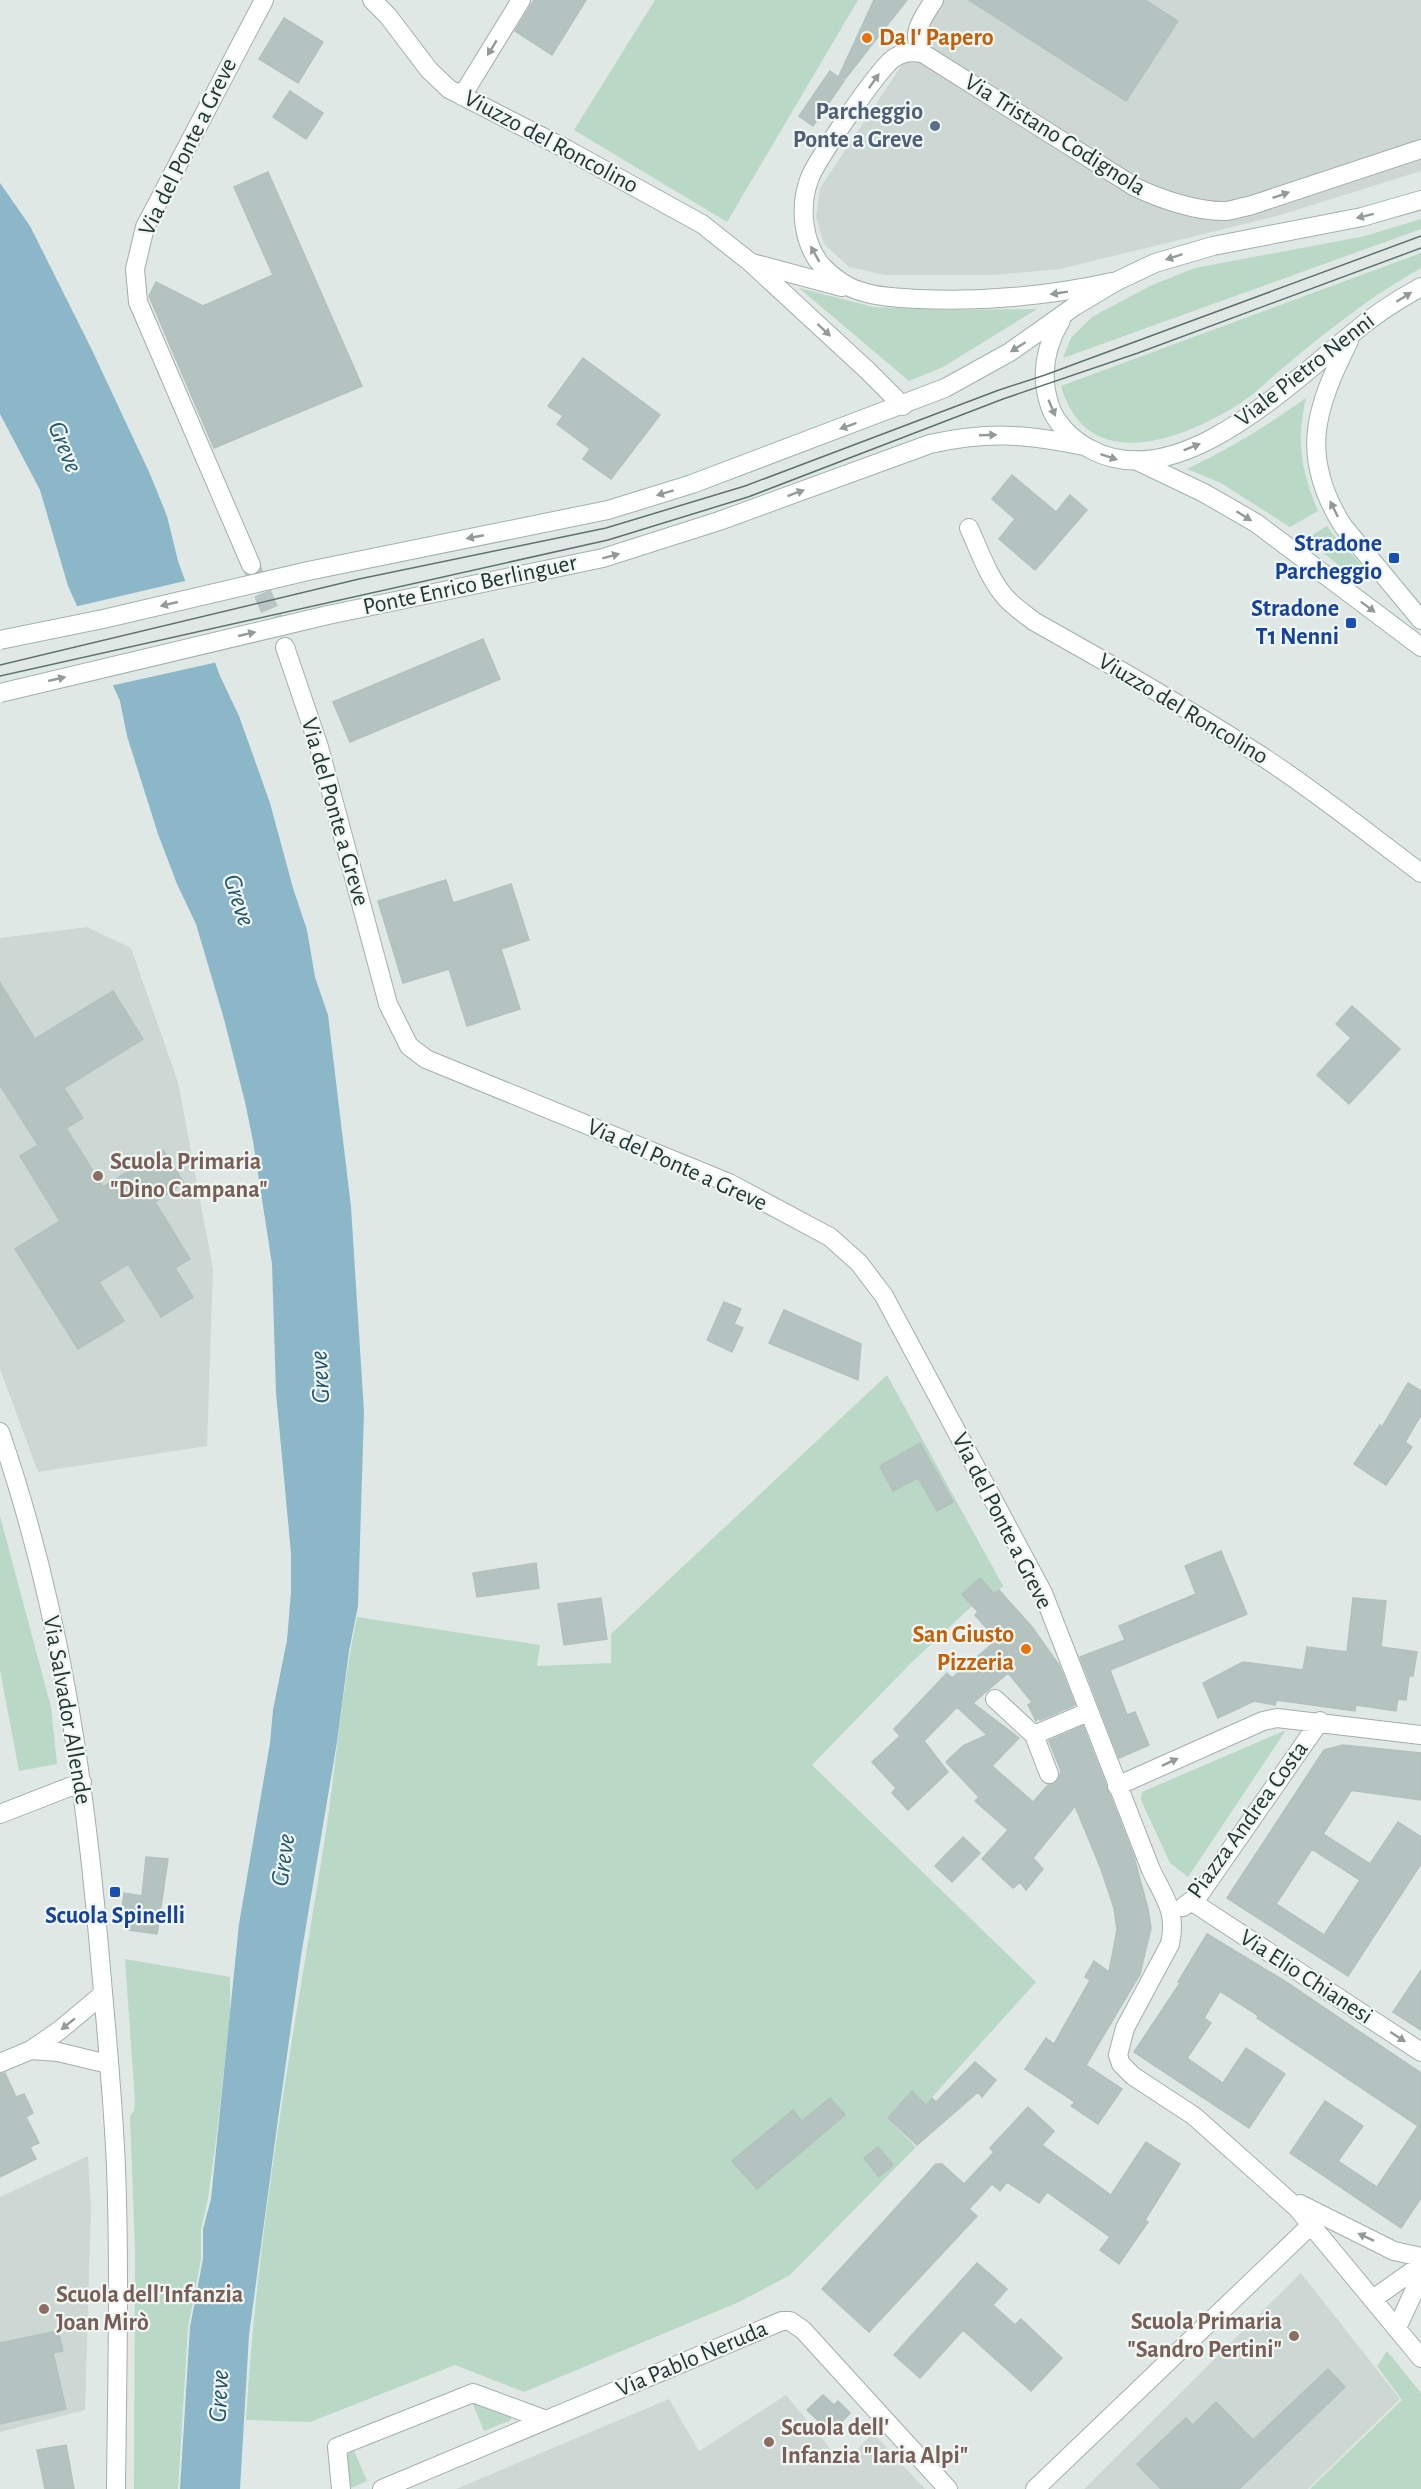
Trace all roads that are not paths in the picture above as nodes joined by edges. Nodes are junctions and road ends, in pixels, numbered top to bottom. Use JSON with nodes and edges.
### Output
{"nodes":[{"id":1,"x":264,"y":0,"type":"edge"},
{"id":2,"x":372,"y":0,"type":"edge"},
{"id":3,"x":521,"y":0,"type":"edge"},
{"id":4,"x":934,"y":0,"type":"edge"},
{"id":5,"x":924,"y":54,"type":"junction"},
{"id":6,"x":462,"y":96,"type":"junction"},
{"id":7,"x":1421,"y":150,"type":"edge"},
{"id":8,"x":1421,"y":200,"type":"edge"},
{"id":9,"x":750,"y":262,"type":"junction"},
{"id":10,"x":1116,"y":281,"type":"junction"},
{"id":11,"x":1421,"y":287,"type":"edge"},
{"id":12,"x":858,"y":291,"type":"junction"},
{"id":13,"x":1065,"y":313,"type":"junction"},
{"id":14,"x":1353,"y":333,"type":"junction"},
{"id":15,"x":903,"y":406,"type":"junction"},
{"id":16,"x":930,"y":444,"type":"joint"},
{"id":17,"x":1084,"y":446,"type":"junction"},
{"id":18,"x":1135,"y":460,"type":"junction"},
{"id":19,"x":969,"y":528,"type":"dead end"},
{"id":20,"x":251,"y":565,"type":"tunnel mouth"},
{"id":21,"x":1421,"y":620,"type":"edge"},
{"id":22,"x":0,"y":640,"type":"edge"},
{"id":23,"x":285,"y":647,"type":"tunnel mouth"},
{"id":24,"x":1421,"y":647,"type":"edge"},
{"id":25,"x":0,"y":693,"type":"edge"},
{"id":26,"x":1421,"y":873,"type":"edge"},
{"id":27,"x":0,"y":1432,"type":"edge"},
{"id":28,"x":995,"y":1699,"type":"dead end"},
{"id":29,"x":1088,"y":1712,"type":"junction"},
{"id":30,"x":1320,"y":1721,"type":"junction"},
{"id":31,"x":1034,"y":1735,"type":"junction"},
{"id":32,"x":1421,"y":1735,"type":"edge"},
{"id":33,"x":1049,"y":1774,"type":"dead end"},
{"id":34,"x":82,"y":1782,"type":"junction"},
{"id":35,"x":1117,"y":1786,"type":"junction"},
{"id":36,"x":0,"y":1814,"type":"edge"},
{"id":37,"x":1191,"y":1901,"type":"junction"},
{"id":38,"x":1172,"y":1914,"type":"junction"},
{"id":39,"x":103,"y":1994,"type":"junction"},
{"id":40,"x":32,"y":2050,"type":"junction"},
{"id":41,"x":1421,"y":2052,"type":"edge"},
{"id":42,"x":0,"y":2063,"type":"edge"},
{"id":43,"x":108,"y":2064,"type":"junction"},
{"id":44,"x":1286,"y":2196,"type":"junction"},
{"id":45,"x":1312,"y":2224,"type":"junction"},
{"id":46,"x":1421,"y":2258,"type":"edge"},
{"id":47,"x":1421,"y":2265,"type":"edge"},
{"id":48,"x":1421,"y":2276,"type":"edge"},
{"id":49,"x":1373,"y":2299,"type":"junction"},
{"id":50,"x":1397,"y":2328,"type":"junction"},
{"id":51,"x":1421,"y":2358,"type":"edge"},
{"id":52,"x":546,"y":2420,"type":"junction"},
{"id":53,"x":116,"y":2489,"type":"edge"},
{"id":54,"x":341,"y":2489,"type":"edge"},
{"id":55,"x":382,"y":2489,"type":"edge"},
{"id":56,"x":948,"y":2489,"type":"edge"},
{"id":57,"x":1035,"y":2489,"type":"edge"}],
"edges":[{"from":1,"to":20,"type":"street","name":"Via del Ponte a Greve"},
{"from":2,"to":6,"type":"street","name":"Viuzzo del Roncolino"},
{"from":3,"to":6,"type":"street","one_way":true},
{"from":4,"to":5,"type":"street"},
{"from":5,"to":7,"type":"street","name":"Via Tristano Codignola","one_way":true},
{"from":12,"to":5,"type":"street","one_way":true},
{"from":6,"to":9,"type":"street","name":"Viuzzo del Roncolino"},
{"from":8,"to":10,"type":"street","one_way":true},
{"from":9,"to":12,"type":"street","name":"Viuzzo del Roncolino"},
{"from":9,"to":15,"type":"street","name":"Viuzzo del Roncolino","one_way":true},
{"from":10,"to":12,"type":"street","name":"Viuzzo del Roncolino","one_way":true},
{"from":10,"to":13,"type":"street"},
{"from":14,"to":11,"type":"street","name":"Viale Pietro Nenni","one_way":true},
{"from":13,"to":15,"type":"street","one_way":true},
{"from":13,"to":17,"type":"street","name":"Viale Pietro Nenni","one_way":true},
{"from":18,"to":14,"type":"street","name":"Viale Pietro Nenni","one_way":true},
{"from":21,"to":14,"type":"street","one_way":true},
{"from":15,"to":22,"type":"street","name":"Ponte Enrico Berlinguer","one_way":true,"bridge":true},
{"from":16,"to":17,"type":"street","name":"Viale Pietro Nenni","one_way":true},
{"from":25,"to":16,"type":"street","name":"Ponte Enrico Berlinguer","one_way":true,"bridge":true},
{"from":17,"to":18,"type":"street","name":"Viale Pietro Nenni","one_way":true},
{"from":18,"to":24,"type":"street","one_way":true},
{"from":19,"to":26,"type":"street","name":"Viuzzo del Roncolino"},
{"from":23,"to":29,"type":"street","name":"Via del Ponte a Greve"},
{"from":27,"to":34,"type":"street","name":"Via Salvador Allende"},
{"from":28,"to":31,"type":"street"},
{"from":29,"to":31,"type":"street"},
{"from":29,"to":35,"type":"street","name":"Via del Ponte a Greve"},
{"from":30,"to":32,"type":"street"},
{"from":35,"to":30,"type":"street","one_way":true},
{"from":30,"to":37,"type":"street","name":"Piazza Andrea Costa"},
{"from":31,"to":33,"type":"street"},
{"from":34,"to":36,"type":"street"},
{"from":34,"to":39,"type":"street","name":"Via Salvador Allende"},
{"from":35,"to":38,"type":"street","name":"Via del Ponte a Greve"},
{"from":37,"to":38,"type":"street","name":"Piazza Andrea Costa"},
{"from":37,"to":41,"type":"street","name":"Via Elio Chianesi","one_way":true},
{"from":38,"to":44,"type":"street","name":"Via del Ponte a Greve"},
{"from":39,"to":40,"type":"street","one_way":true},
{"from":39,"to":43,"type":"street","name":"Via Salvador Allende"},
{"from":40,"to":42,"type":"street"},
{"from":40,"to":43,"type":"street"},
{"from":43,"to":53,"type":"street","name":"Via Salvador Allende"},
{"from":44,"to":45,"type":"street","name":"Via del Ponte a Greve"},
{"from":46,"to":44,"type":"street","one_way":true},
{"from":45,"to":49,"type":"street","name":"Via del Ponte a Greve"},
{"from":45,"to":57,"type":"street"},
{"from":47,"to":49,"type":"street"},
{"from":48,"to":50,"type":"street"},
{"from":49,"to":50,"type":"street","name":"Via del Ponte a Greve"},
{"from":50,"to":51,"type":"street","name":"Via del Ponte a Greve"},
{"from":52,"to":54,"type":"street"},
{"from":52,"to":55,"type":"street","name":"Via Pablo Neruda"},
{"from":52,"to":56,"type":"street","name":"Via Pablo Neruda"}]}
